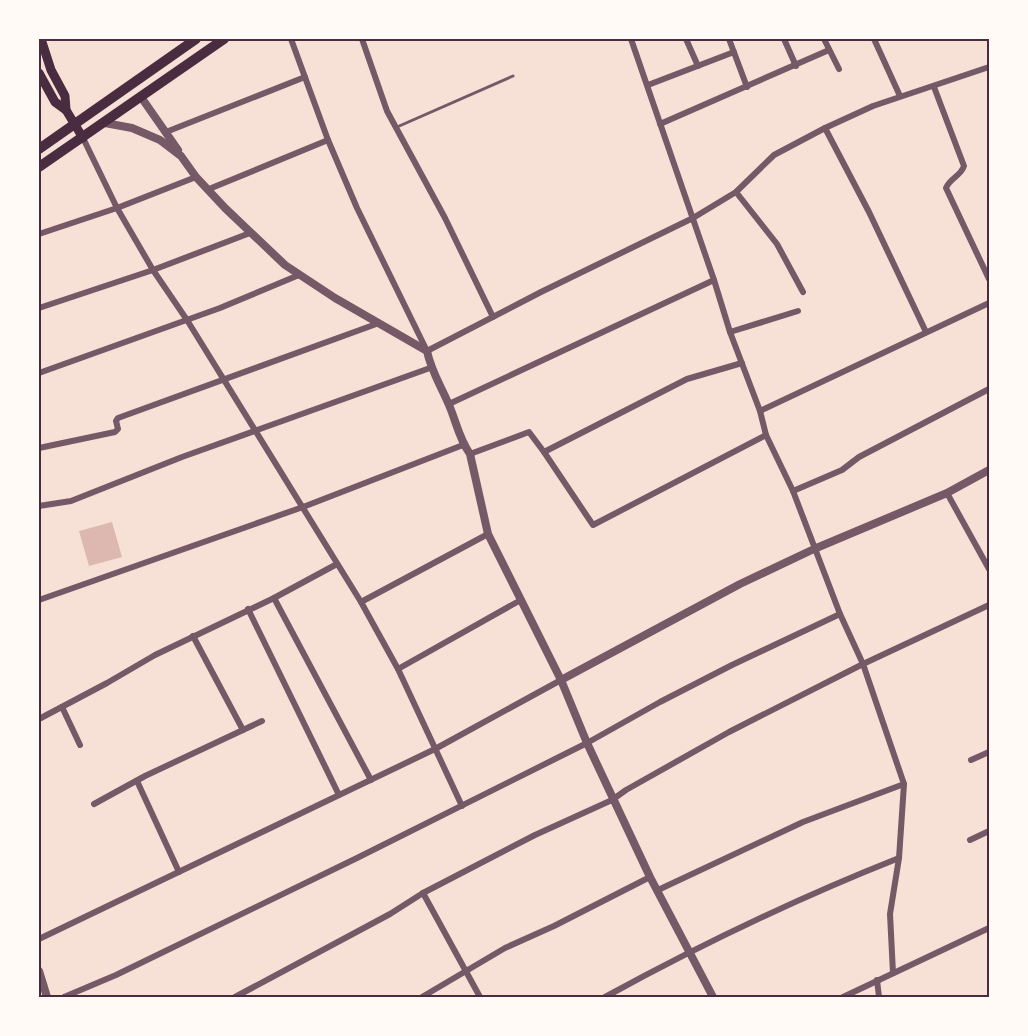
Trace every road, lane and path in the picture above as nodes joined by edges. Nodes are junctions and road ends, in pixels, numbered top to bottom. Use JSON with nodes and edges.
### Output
{"nodes":[{"id":1,"x":41,"y":39,"type":"edge"},
{"id":2,"x":196,"y":39,"type":"edge"},
{"id":3,"x":224,"y":39,"type":"edge"},
{"id":4,"x":291,"y":39,"type":"edge"},
{"id":5,"x":362,"y":39,"type":"edge"},
{"id":6,"x":631,"y":39,"type":"edge"},
{"id":7,"x":686,"y":39,"type":"edge"},
{"id":8,"x":729,"y":39,"type":"edge"},
{"id":9,"x":784,"y":39,"type":"edge"},
{"id":10,"x":824,"y":39,"type":"edge"},
{"id":11,"x":874,"y":39,"type":"edge"},
{"id":12,"x":829,"y":50,"type":"junction"},
{"id":13,"x":734,"y":52,"type":"junction"},
{"id":14,"x":698,"y":66,"type":"junction"},
{"id":15,"x":796,"y":66,"type":"junction"},
{"id":16,"x":989,"y":67,"type":"edge"},
{"id":17,"x":839,"y":69,"type":"dead end"},
{"id":18,"x":39,"y":73,"type":"edge"},
{"id":19,"x":513,"y":76,"type":"dead end"},
{"id":20,"x":305,"y":77,"type":"junction"},
{"id":21,"x":648,"y":85,"type":"junction"},
{"id":22,"x":747,"y":87,"type":"junction"},
{"id":23,"x":934,"y":87,"type":"junction"},
{"id":24,"x":900,"y":96,"type":"junction"},
{"id":25,"x":141,"y":97,"type":"junction"},
{"id":26,"x":66,"y":110,"type":"junction"},
{"id":27,"x":105,"y":123,"type":"junction"},
{"id":28,"x":75,"y":124,"type":"junction"},
{"id":29,"x":660,"y":124,"type":"junction"},
{"id":30,"x":396,"y":128,"type":"junction"},
{"id":31,"x":825,"y":128,"type":"junction"},
{"id":32,"x":166,"y":132,"type":"junction"},
{"id":33,"x":83,"y":138,"type":"junction"},
{"id":34,"x":328,"y":140,"type":"junction"},
{"id":35,"x":39,"y":149,"type":"edge"},
{"id":36,"x":182,"y":156,"type":"junction"},
{"id":37,"x":39,"y":167,"type":"edge"},
{"id":38,"x":196,"y":177,"type":"junction"},
{"id":39,"x":209,"y":189,"type":"junction"},
{"id":40,"x":736,"y":192,"type":"junction"},
{"id":41,"x":117,"y":208,"type":"junction"},
{"id":42,"x":693,"y":218,"type":"junction"},
{"id":43,"x":250,"y":233,"type":"junction"},
{"id":44,"x":39,"y":234,"type":"edge"},
{"id":45,"x":153,"y":270,"type":"junction"},
{"id":46,"x":299,"y":275,"type":"junction"},
{"id":47,"x":989,"y":279,"type":"edge"},
{"id":48,"x":714,"y":280,"type":"junction"},
{"id":49,"x":803,"y":292,"type":"dead end"},
{"id":50,"x":989,"y":303,"type":"edge"},
{"id":51,"x":39,"y":308,"type":"edge"},
{"id":52,"x":798,"y":310,"type":"dead end"},
{"id":53,"x":493,"y":317,"type":"junction"},
{"id":54,"x":187,"y":320,"type":"junction"},
{"id":55,"x":379,"y":323,"type":"junction"},
{"id":56,"x":730,"y":332,"type":"junction"},
{"id":57,"x":926,"y":332,"type":"junction"},
{"id":58,"x":427,"y":351,"type":"junction"},
{"id":59,"x":742,"y":363,"type":"junction"},
{"id":60,"x":430,"y":368,"type":"junction"},
{"id":61,"x":39,"y":373,"type":"edge"},
{"id":62,"x":224,"y":380,"type":"junction"},
{"id":63,"x":989,"y":389,"type":"edge"},
{"id":64,"x":449,"y":404,"type":"junction"},
{"id":65,"x":760,"y":411,"type":"junction"},
{"id":66,"x":255,"y":432,"type":"junction"},
{"id":67,"x":766,"y":435,"type":"junction"},
{"id":68,"x":463,"y":445,"type":"junction"},
{"id":69,"x":39,"y":448,"type":"edge"},
{"id":70,"x":544,"y":452,"type":"junction"},
{"id":71,"x":470,"y":454,"type":"junction"},
{"id":72,"x":989,"y":470,"type":"edge"},
{"id":73,"x":793,"y":490,"type":"junction"},
{"id":74,"x":947,"y":493,"type":"junction"},
{"id":75,"x":39,"y":506,"type":"edge"},
{"id":76,"x":303,"y":507,"type":"junction"},
{"id":77,"x":488,"y":534,"type":"junction"},
{"id":78,"x":814,"y":549,"type":"junction"},
{"id":79,"x":337,"y":564,"type":"junction"},
{"id":80,"x":989,"y":569,"type":"edge"},
{"id":81,"x":274,"y":598,"type":"junction"},
{"id":82,"x":39,"y":600,"type":"edge"},
{"id":83,"x":519,"y":601,"type":"junction"},
{"id":84,"x":361,"y":602,"type":"junction"},
{"id":85,"x":989,"y":605,"type":"edge"},
{"id":86,"x":248,"y":609,"type":"junction"},
{"id":87,"x":840,"y":614,"type":"junction"},
{"id":88,"x":193,"y":636,"type":"junction"},
{"id":89,"x":863,"y":664,"type":"junction"},
{"id":90,"x":398,"y":669,"type":"junction"},
{"id":91,"x":561,"y":680,"type":"junction"},
{"id":92,"x":62,"y":707,"type":"junction"},
{"id":93,"x":39,"y":719,"type":"edge"},
{"id":94,"x":262,"y":721,"type":"dead end"},
{"id":95,"x":243,"y":730,"type":"junction"},
{"id":96,"x":587,"y":743,"type":"junction"},
{"id":97,"x":80,"y":745,"type":"dead end"},
{"id":98,"x":435,"y":749,"type":"junction"},
{"id":99,"x":989,"y":752,"type":"edge"},
{"id":100,"x":971,"y":760,"type":"dead end"},
{"id":101,"x":371,"y":780,"type":"junction"},
{"id":102,"x":137,"y":781,"type":"junction"},
{"id":103,"x":904,"y":784,"type":"junction"},
{"id":104,"x":339,"y":795,"type":"junction"},
{"id":105,"x":612,"y":800,"type":"junction"},
{"id":106,"x":94,"y":804,"type":"dead end"},
{"id":107,"x":462,"y":806,"type":"junction"},
{"id":108,"x":989,"y":831,"type":"edge"},
{"id":109,"x":970,"y":840,"type":"dead end"},
{"id":110,"x":898,"y":858,"type":"junction"},
{"id":111,"x":179,"y":872,"type":"junction"},
{"id":112,"x":650,"y":877,"type":"junction"},
{"id":113,"x":658,"y":890,"type":"junction"},
{"id":114,"x":423,"y":892,"type":"junction"},
{"id":115,"x":989,"y":928,"type":"edge"},
{"id":116,"x":39,"y":939,"type":"edge"},
{"id":117,"x":688,"y":952,"type":"junction"},
{"id":118,"x":39,"y":971,"type":"edge"},
{"id":119,"x":467,"y":971,"type":"junction"},
{"id":120,"x":893,"y":973,"type":"junction"},
{"id":121,"x":878,"y":980,"type":"junction"},
{"id":122,"x":46,"y":997,"type":"edge"},
{"id":123,"x":64,"y":997,"type":"edge"},
{"id":124,"x":235,"y":997,"type":"edge"},
{"id":125,"x":422,"y":997,"type":"edge"},
{"id":126,"x":480,"y":997,"type":"edge"},
{"id":127,"x":605,"y":997,"type":"edge"},
{"id":128,"x":713,"y":997,"type":"edge"},
{"id":129,"x":843,"y":997,"type":"edge"},
{"id":130,"x":879,"y":997,"type":"edge"}],
"edges":[{"from":1,"to":26,"type":"main road"},
{"from":2,"to":28,"type":"main road"},
{"from":3,"to":25,"type":"main road"},
{"from":4,"to":20,"type":"street"},
{"from":5,"to":30,"type":"street"},
{"from":6,"to":21,"type":"street"},
{"from":7,"to":14,"type":"street"},
{"from":8,"to":13,"type":"street"},
{"from":9,"to":15,"type":"street"},
{"from":10,"to":12,"type":"street"},
{"from":11,"to":24,"type":"street"},
{"from":12,"to":15,"type":"street"},
{"from":12,"to":17,"type":"street"},
{"from":13,"to":14,"type":"street"},
{"from":13,"to":22,"type":"street"},
{"from":14,"to":21,"type":"street"},
{"from":15,"to":22,"type":"street"},
{"from":16,"to":23,"type":"street"},
{"from":18,"to":26,"type":"main road"},
{"from":19,"to":30,"type":"lane"},
{"from":20,"to":32,"type":"street"},
{"from":20,"to":34,"type":"street"},
{"from":21,"to":29,"type":"street"},
{"from":22,"to":29,"type":"street"},
{"from":23,"to":24,"type":"street"},
{"from":23,"to":47,"type":"street"},
{"from":24,"to":31,"type":"street"},
{"from":25,"to":27,"type":"main road"},
{"from":25,"to":32,"type":"street"},
{"from":26,"to":28,"type":"main road"},
{"from":27,"to":33,"type":"main road"},
{"from":27,"to":36,"type":"street"},
{"from":28,"to":33,"type":"main road"},
{"from":28,"to":35,"type":"main road"},
{"from":29,"to":42,"type":"street"},
{"from":30,"to":53,"type":"street"},
{"from":31,"to":40,"type":"street"},
{"from":31,"to":57,"type":"street"},
{"from":32,"to":36,"type":"street"},
{"from":33,"to":37,"type":"main road"},
{"from":33,"to":41,"type":"street"},
{"from":34,"to":39,"type":"street"},
{"from":34,"to":58,"type":"street"},
{"from":36,"to":38,"type":"street"},
{"from":38,"to":39,"type":"street"},
{"from":38,"to":41,"type":"street"},
{"from":39,"to":43,"type":"street"},
{"from":40,"to":42,"type":"street"},
{"from":40,"to":49,"type":"street"},
{"from":41,"to":44,"type":"street"},
{"from":41,"to":45,"type":"street"},
{"from":42,"to":48,"type":"street"},
{"from":42,"to":53,"type":"street"},
{"from":43,"to":45,"type":"street"},
{"from":43,"to":46,"type":"street"},
{"from":45,"to":51,"type":"street"},
{"from":45,"to":54,"type":"street"},
{"from":46,"to":54,"type":"street"},
{"from":46,"to":55,"type":"street"},
{"from":48,"to":56,"type":"street"},
{"from":48,"to":64,"type":"street"},
{"from":50,"to":57,"type":"street"},
{"from":52,"to":56,"type":"street"},
{"from":53,"to":58,"type":"street"},
{"from":54,"to":61,"type":"street"},
{"from":54,"to":62,"type":"street"},
{"from":55,"to":58,"type":"street"},
{"from":55,"to":62,"type":"street"},
{"from":56,"to":59,"type":"street"},
{"from":57,"to":65,"type":"street"},
{"from":58,"to":60,"type":"street"},
{"from":59,"to":65,"type":"street"},
{"from":59,"to":70,"type":"street"},
{"from":60,"to":64,"type":"street"},
{"from":60,"to":66,"type":"street"},
{"from":62,"to":66,"type":"street"},
{"from":62,"to":69,"type":"street"},
{"from":63,"to":73,"type":"street"},
{"from":64,"to":68,"type":"street"},
{"from":65,"to":67,"type":"street"},
{"from":66,"to":75,"type":"street"},
{"from":66,"to":76,"type":"street"},
{"from":67,"to":70,"type":"street"},
{"from":67,"to":73,"type":"street"},
{"from":68,"to":71,"type":"street"},
{"from":68,"to":76,"type":"street"},
{"from":70,"to":71,"type":"street"},
{"from":71,"to":77,"type":"street"},
{"from":72,"to":74,"type":"street"},
{"from":73,"to":78,"type":"street"},
{"from":74,"to":78,"type":"street"},
{"from":74,"to":80,"type":"street"},
{"from":76,"to":79,"type":"street"},
{"from":76,"to":82,"type":"street"},
{"from":77,"to":83,"type":"street"},
{"from":77,"to":84,"type":"street"},
{"from":78,"to":87,"type":"street"},
{"from":78,"to":91,"type":"street"},
{"from":79,"to":81,"type":"street"},
{"from":79,"to":84,"type":"street"},
{"from":81,"to":86,"type":"street"},
{"from":81,"to":101,"type":"street"},
{"from":83,"to":90,"type":"street"},
{"from":83,"to":91,"type":"street"},
{"from":84,"to":90,"type":"street"},
{"from":85,"to":89,"type":"street"},
{"from":86,"to":88,"type":"street"},
{"from":86,"to":104,"type":"street"},
{"from":87,"to":89,"type":"street"},
{"from":87,"to":96,"type":"street"},
{"from":88,"to":92,"type":"street"},
{"from":88,"to":95,"type":"street"},
{"from":89,"to":103,"type":"street"},
{"from":89,"to":105,"type":"street"},
{"from":90,"to":98,"type":"street"},
{"from":91,"to":96,"type":"street"},
{"from":91,"to":98,"type":"street"},
{"from":92,"to":93,"type":"street"},
{"from":92,"to":97,"type":"street"},
{"from":94,"to":95,"type":"street"},
{"from":95,"to":102,"type":"street"},
{"from":96,"to":105,"type":"street"},
{"from":96,"to":107,"type":"street"},
{"from":98,"to":101,"type":"street"},
{"from":98,"to":107,"type":"street"},
{"from":99,"to":100,"type":"street"},
{"from":101,"to":104,"type":"street"},
{"from":102,"to":106,"type":"street"},
{"from":102,"to":111,"type":"street"},
{"from":103,"to":110,"type":"street"},
{"from":103,"to":113,"type":"street"},
{"from":104,"to":111,"type":"street"},
{"from":105,"to":112,"type":"street"},
{"from":105,"to":114,"type":"street"},
{"from":107,"to":123,"type":"street"},
{"from":108,"to":109,"type":"street"},
{"from":110,"to":117,"type":"street"},
{"from":110,"to":120,"type":"street"},
{"from":111,"to":116,"type":"street"},
{"from":112,"to":113,"type":"street"},
{"from":112,"to":119,"type":"street"},
{"from":113,"to":117,"type":"street"},
{"from":114,"to":119,"type":"street"},
{"from":114,"to":124,"type":"street"},
{"from":115,"to":120,"type":"street"},
{"from":117,"to":127,"type":"street"},
{"from":117,"to":128,"type":"street"},
{"from":118,"to":122,"type":"street"},
{"from":119,"to":125,"type":"street"},
{"from":119,"to":126,"type":"street"},
{"from":120,"to":121,"type":"street"},
{"from":121,"to":129,"type":"street"},
{"from":121,"to":130,"type":"street"}]}
